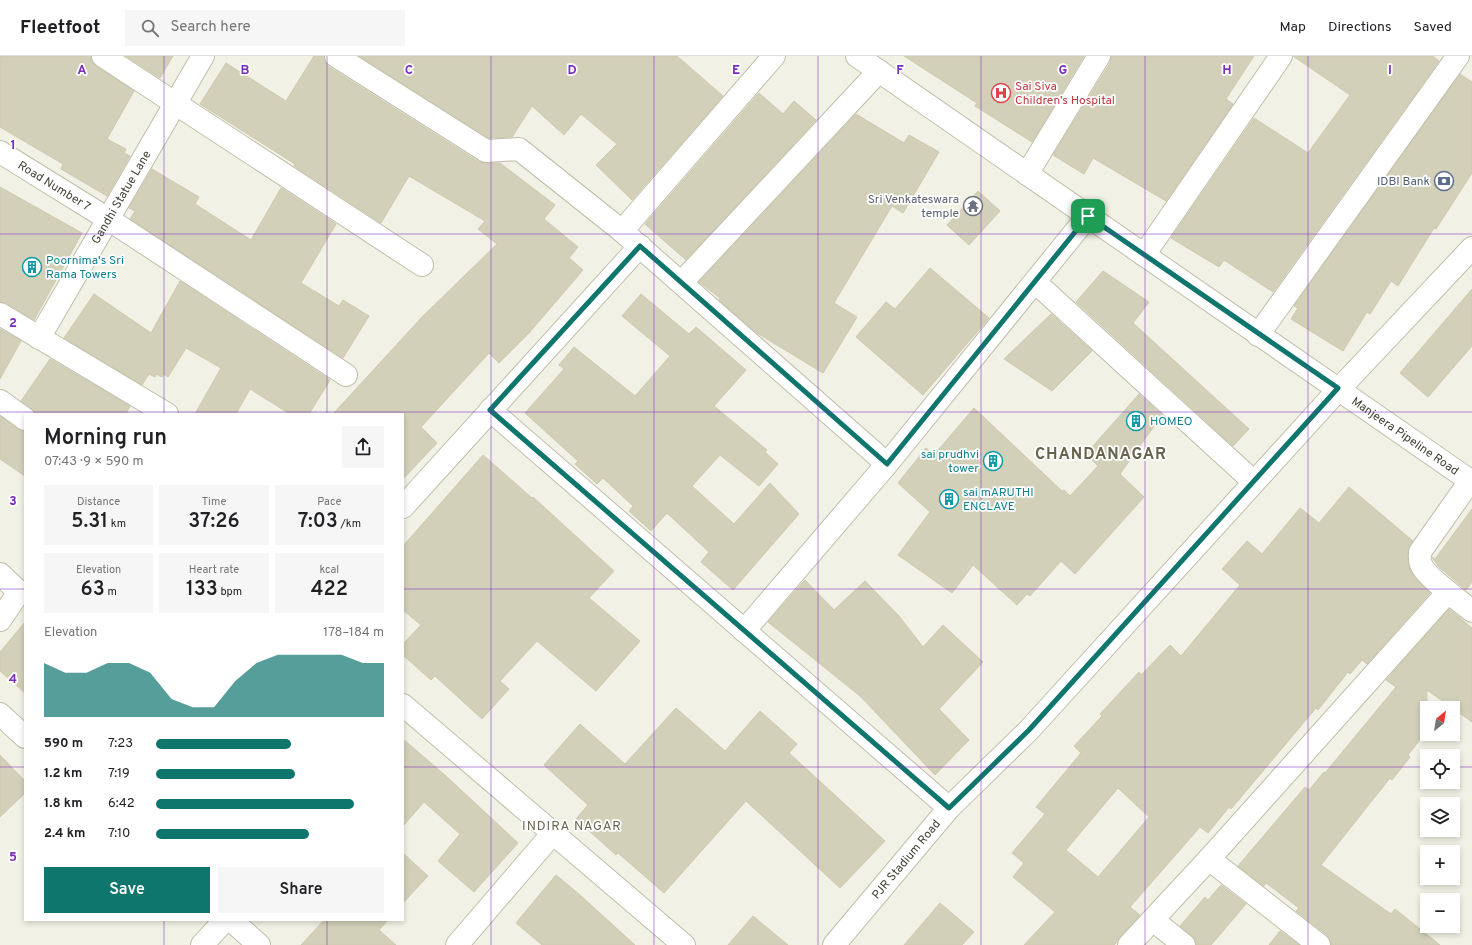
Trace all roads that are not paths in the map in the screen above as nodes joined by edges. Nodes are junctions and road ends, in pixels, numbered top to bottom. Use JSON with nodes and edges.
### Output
{"nodes":[{"id":1,"x":103,"y":56,"type":"edge"},
{"id":2,"x":203,"y":56,"type":"edge"},
{"id":3,"x":336,"y":56,"type":"edge"},
{"id":4,"x":774,"y":56,"type":"edge"},
{"id":5,"x":1099,"y":56,"type":"edge"},
{"id":6,"x":1282,"y":56,"type":"edge"},
{"id":7,"x":1458,"y":56,"type":"edge"},
{"id":8,"x":866,"y":61,"type":"edge"},
{"id":9,"x":176,"y":102,"type":"junction"},
{"id":10,"x":0,"y":152,"type":"edge"},
{"id":11,"x":1027,"y":174,"type":"junction"},
{"id":12,"x":1088,"y":216,"type":"junction"},
{"id":13,"x":108,"y":219,"type":"junction"},
{"id":14,"x":622,"y":231,"type":"junction"},
{"id":15,"x":640,"y":246,"type":"junction"},
{"id":16,"x":1472,"y":248,"type":"edge"},
{"id":17,"x":1144,"y":255,"type":"junction"},
{"id":18,"x":422,"y":265,"type":"dead end"},
{"id":19,"x":682,"y":282,"type":"junction"},
{"id":20,"x":1035,"y":282,"type":"junction"},
{"id":21,"x":0,"y":314,"type":"edge"},
{"id":22,"x":1258,"y":334,"type":"junction"},
{"id":23,"x":39,"y":338,"type":"junction"},
{"id":24,"x":346,"y":375,"type":"dead end"},
{"id":25,"x":1338,"y":388,"type":"junction"},
{"id":26,"x":0,"y":401,"type":"edge"},
{"id":27,"x":490,"y":410,"type":"junction"},
{"id":28,"x":165,"y":413,"type":"edge"},
{"id":29,"x":24,"y":418,"type":"edge"},
{"id":30,"x":887,"y":464,"type":"junction"},
{"id":31,"x":1254,"y":482,"type":"junction"},
{"id":32,"x":1471,"y":482,"type":"edge"},
{"id":33,"x":404,"y":506,"type":"edge"},
{"id":34,"x":0,"y":574,"type":"edge"},
{"id":35,"x":1448,"y":592,"type":"junction"},
{"id":36,"x":1472,"y":611,"type":"edge"},
{"id":37,"x":0,"y":620,"type":"edge"},
{"id":38,"x":744,"y":631,"type":"junction"},
{"id":39,"x":404,"y":706,"type":"edge"},
{"id":40,"x":0,"y":714,"type":"edge"},
{"id":41,"x":24,"y":735,"type":"edge"},
{"id":42,"x":949,"y":808,"type":"junction"},
{"id":43,"x":553,"y":833,"type":"junction"},
{"id":44,"x":1209,"y":859,"type":"junction"},
{"id":45,"x":1153,"y":920,"type":"junction"},
{"id":46,"x":224,"y":921,"type":"edge"},
{"id":47,"x":232,"y":921,"type":"edge"},
{"id":48,"x":202,"y":945,"type":"edge"},
{"id":49,"x":259,"y":945,"type":"edge"},
{"id":50,"x":457,"y":945,"type":"edge"},
{"id":51,"x":684,"y":945,"type":"edge"},
{"id":52,"x":834,"y":945,"type":"edge"},
{"id":53,"x":1129,"y":945,"type":"edge"},
{"id":54,"x":1184,"y":945,"type":"edge"},
{"id":55,"x":1319,"y":945,"type":"edge"}],
"edges":[{"from":1,"to":9,"type":"street"},
{"from":2,"to":9,"type":"street","name":"Gandhi Statue Lane"},
{"from":3,"to":14,"type":"street"},
{"from":4,"to":14,"type":"street"},
{"from":5,"to":11,"type":"street"},
{"from":6,"to":17,"type":"street"},
{"from":7,"to":22,"type":"street"},
{"from":8,"to":11,"type":"street","name":"Manjeera Pipeline Road"},
{"from":8,"to":19,"type":"street"},
{"from":9,"to":13,"type":"street","name":"Gandhi Statue Lane"},
{"from":9,"to":18,"type":"street"},
{"from":10,"to":13,"type":"street","name":"Road Number 7"},
{"from":11,"to":12,"type":"street","name":"Manjeera Pipeline Road"},
{"from":12,"to":17,"type":"street","name":"Manjeera Pipeline Road"},
{"from":12,"to":20,"type":"street"},
{"from":13,"to":23,"type":"street","name":"Gandhi Statue Lane"},
{"from":13,"to":24,"type":"street","name":"Road Number 7"},
{"from":14,"to":15,"type":"street"},
{"from":15,"to":19,"type":"street"},
{"from":15,"to":27,"type":"street"},
{"from":16,"to":25,"type":"street","name":"PJR Stadium Road"},
{"from":17,"to":22,"type":"street","name":"Manjeera Pipeline Road"},
{"from":19,"to":30,"type":"street"},
{"from":20,"to":30,"type":"street"},
{"from":20,"to":31,"type":"street"},
{"from":21,"to":23,"type":"street"},
{"from":22,"to":25,"type":"street","name":"Manjeera Pipeline Road"},
{"from":23,"to":28,"type":"street"},
{"from":25,"to":31,"type":"street","name":"PJR Stadium Road"},
{"from":25,"to":32,"type":"street","name":"Manjeera Pipeline Road"},
{"from":26,"to":29,"type":"street"},
{"from":27,"to":33,"type":"street"},
{"from":27,"to":38,"type":"street"},
{"from":30,"to":38,"type":"street"},
{"from":31,"to":42,"type":"street","name":"PJR Stadium Road"},
{"from":32,"to":35,"type":"street"},
{"from":34,"to":37,"type":"street"},
{"from":35,"to":36,"type":"street"},
{"from":35,"to":44,"type":"street"},
{"from":38,"to":42,"type":"street"},
{"from":39,"to":43,"type":"street"},
{"from":40,"to":41,"type":"street"},
{"from":42,"to":52,"type":"street","name":"PJR Stadium Road"},
{"from":43,"to":50,"type":"street"},
{"from":43,"to":51,"type":"street"},
{"from":44,"to":45,"type":"street"},
{"from":44,"to":55,"type":"street"},
{"from":45,"to":53,"type":"street"},
{"from":45,"to":54,"type":"street"},
{"from":46,"to":48,"type":"street"},
{"from":47,"to":49,"type":"street"}]}
